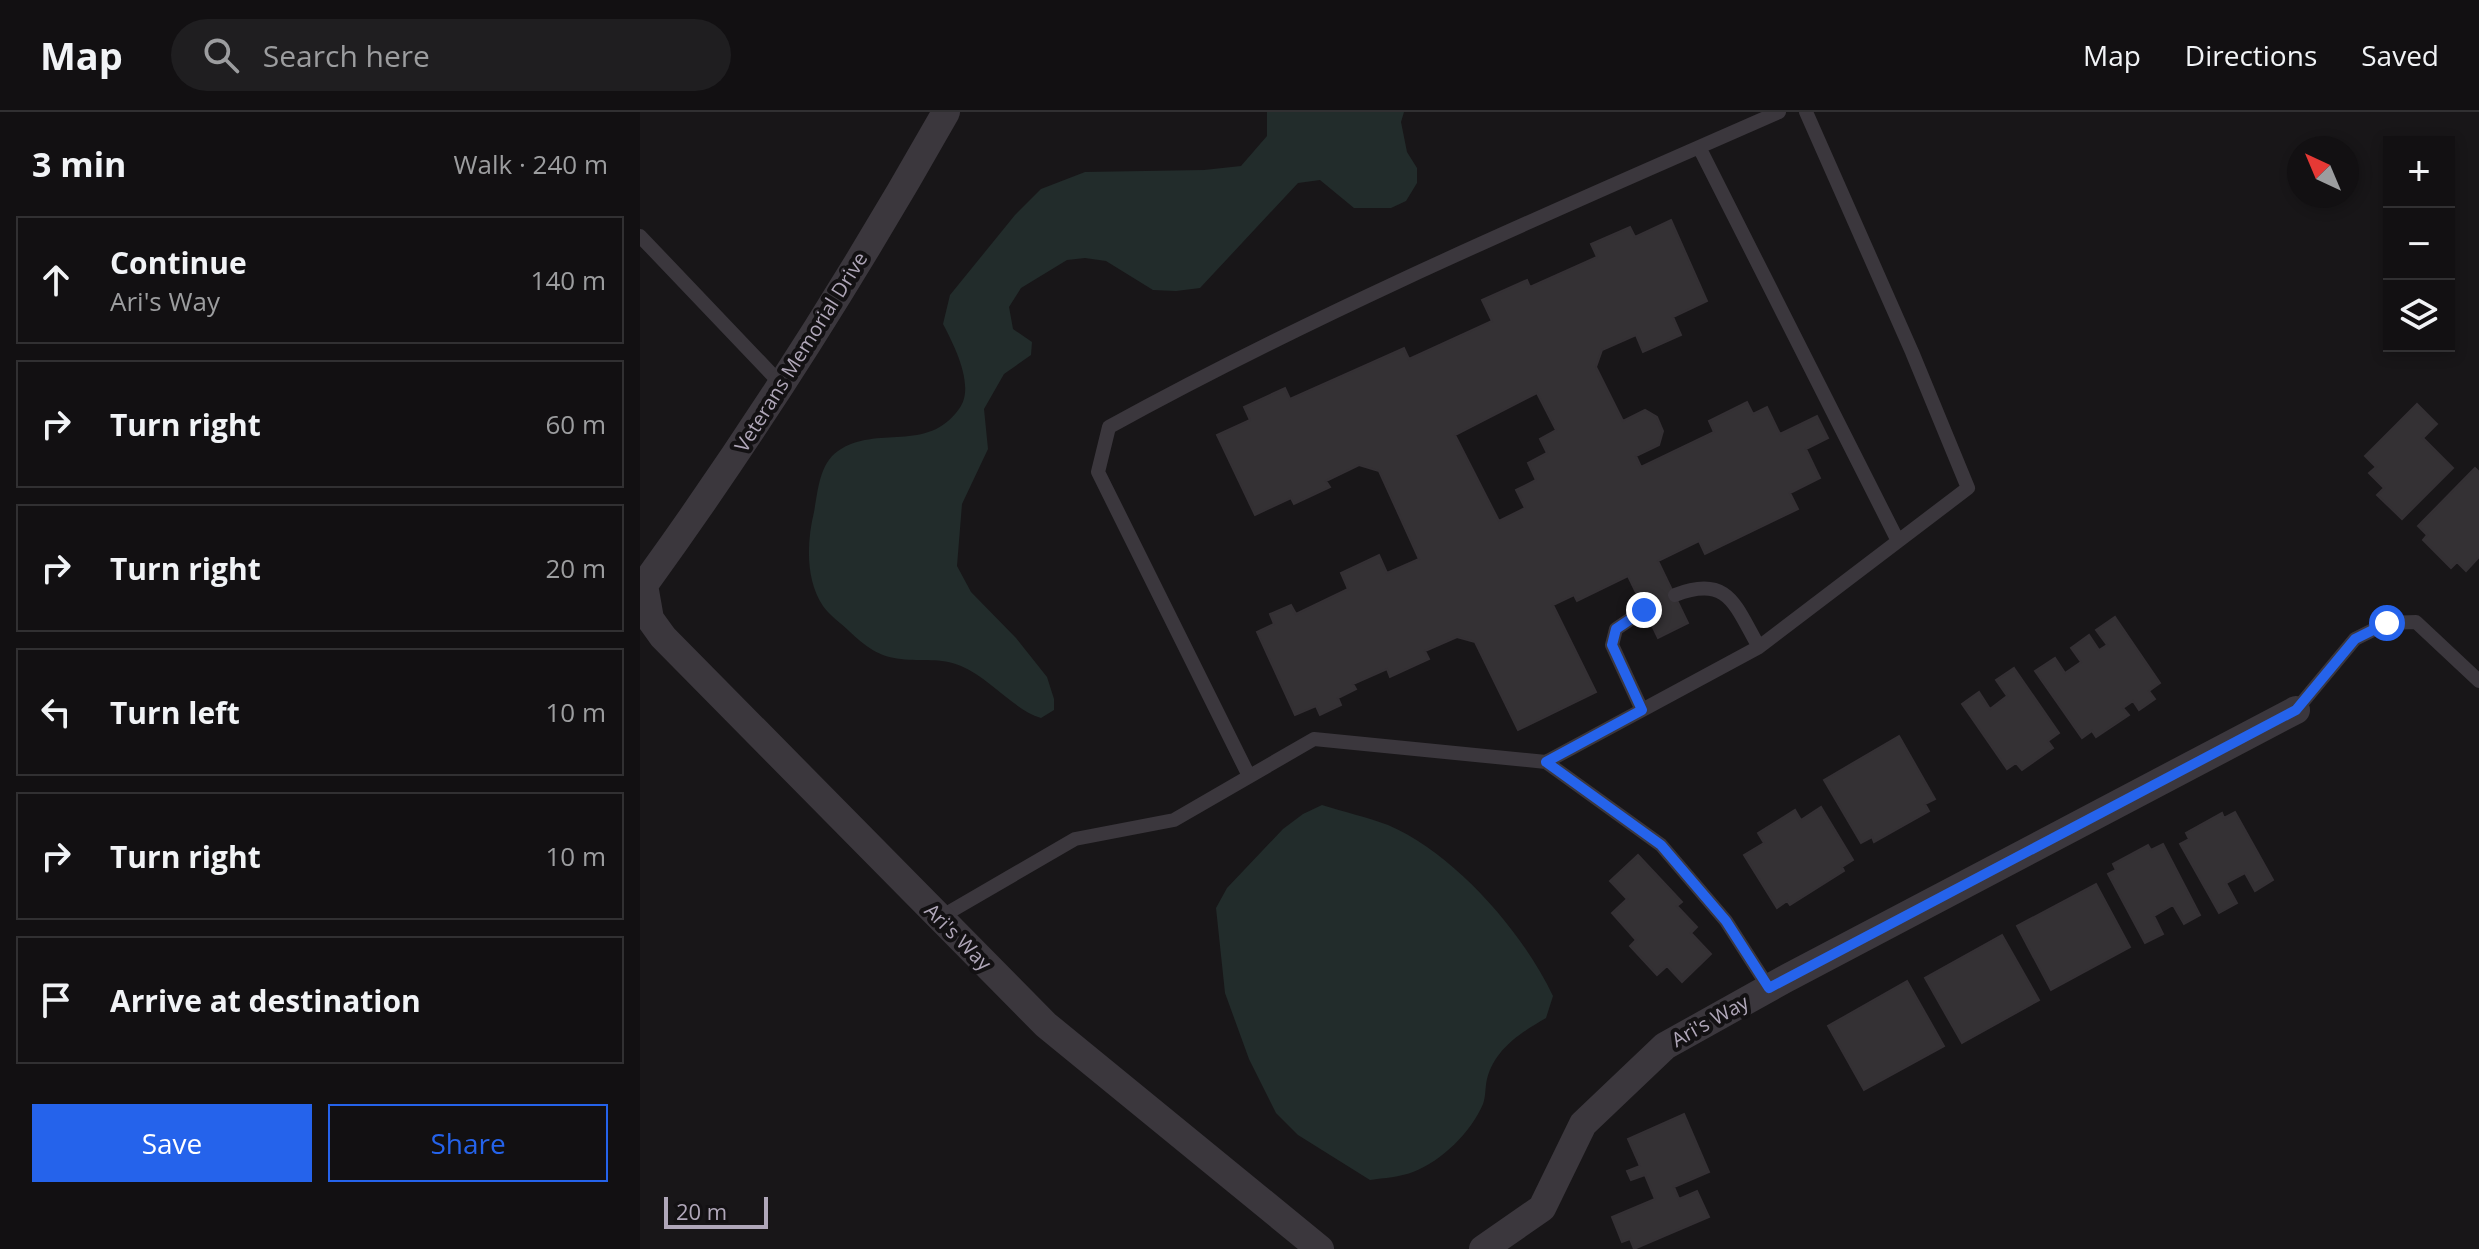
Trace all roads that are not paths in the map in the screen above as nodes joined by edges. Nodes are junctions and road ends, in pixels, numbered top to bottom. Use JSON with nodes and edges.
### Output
{"nodes":[{"id":1,"x":946,"y":112,"type":"edge"},
{"id":2,"x":1779,"y":112,"type":"edge"},
{"id":3,"x":1806,"y":112,"type":"edge"},
{"id":4,"x":1699,"y":147,"type":"junction"},
{"id":5,"x":640,"y":236,"type":"edge"},
{"id":6,"x":782,"y":385,"type":"junction"},
{"id":7,"x":1898,"y":541,"type":"junction"},
{"id":8,"x":644,"y":585,"type":"joint"},
{"id":9,"x":1675,"y":595,"type":"dead end"},
{"id":10,"x":1644,"y":610,"type":"dead end"},
{"id":11,"x":1759,"y":647,"type":"junction"},
{"id":12,"x":2479,"y":681,"type":"edge"},
{"id":13,"x":1642,"y":710,"type":"junction"},
{"id":14,"x":2296,"y":710,"type":"joint"},
{"id":15,"x":1546,"y":762,"type":"junction"},
{"id":16,"x":1249,"y":776,"type":"junction"},
{"id":17,"x":939,"y":918,"type":"junction"},
{"id":18,"x":1769,"y":988,"type":"junction"},
{"id":19,"x":1320,"y":1249,"type":"edge"},
{"id":20,"x":1483,"y":1249,"type":"edge"}],
"edges":[{"from":1,"to":6,"type":"street","name":"Veterans Memorial Drive"},
{"from":2,"to":4,"type":"lane"},
{"from":3,"to":7,"type":"lane"},
{"from":4,"to":7,"type":"lane"},
{"from":4,"to":16,"type":"lane"},
{"from":5,"to":6,"type":"lane"},
{"from":6,"to":8,"type":"street","name":"Veterans Memorial Drive"},
{"from":7,"to":11,"type":"lane"},
{"from":8,"to":17,"type":"street","name":"Ari's Way"},
{"from":9,"to":11,"type":"lane"},
{"from":10,"to":13,"type":"lane"},
{"from":11,"to":13,"type":"lane"},
{"from":12,"to":14,"type":"lane","name":"Ari's Way"},
{"from":13,"to":15,"type":"lane"},
{"from":14,"to":18,"type":"street","name":"Ari's Way"},
{"from":15,"to":16,"type":"lane"},
{"from":15,"to":18,"type":"lane"},
{"from":16,"to":17,"type":"lane"},
{"from":17,"to":19,"type":"street","name":"Ari's Way"},
{"from":18,"to":20,"type":"street","name":"Ari's Way"}]}
